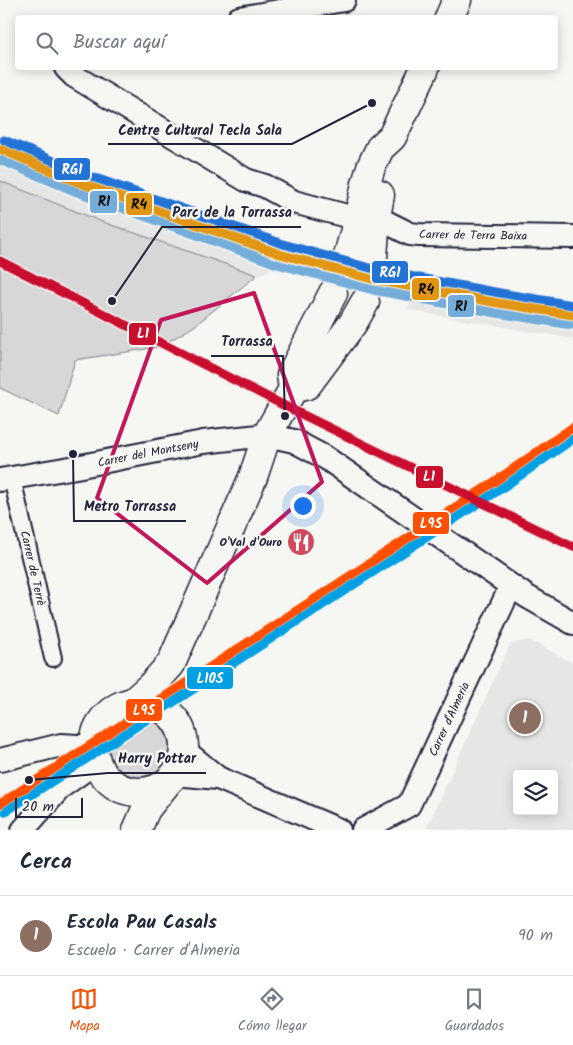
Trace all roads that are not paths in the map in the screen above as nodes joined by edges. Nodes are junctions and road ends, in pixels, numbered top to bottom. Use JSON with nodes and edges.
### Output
{"nodes":[{"id":1,"x":344,"y":0,"type":"edge"},
{"id":2,"x":457,"y":0,"type":"edge"},
{"id":3,"x":310,"y":3,"type":"edge"},
{"id":4,"x":253,"y":15,"type":"edge"},
{"id":5,"x":450,"y":15,"type":"edge"},
{"id":6,"x":68,"y":70,"type":"edge"},
{"id":7,"x":424,"y":70,"type":"edge"},
{"id":8,"x":367,"y":218,"type":"junction"},
{"id":9,"x":573,"y":237,"type":"edge"},
{"id":10,"x":346,"y":263,"type":"dead end"},
{"id":11,"x":372,"y":270,"type":"dead end"},
{"id":12,"x":333,"y":293,"type":"dead end"},
{"id":13,"x":365,"y":302,"type":"dead end"},
{"id":14,"x":293,"y":388,"type":"junction"},
{"id":15,"x":266,"y":435,"type":"junction"},
{"id":16,"x":6,"y":479,"type":"edge"},
{"id":17,"x":511,"y":586,"type":"junction"},
{"id":18,"x":573,"y":623,"type":"edge"},
{"id":19,"x":53,"y":658,"type":"dead end"},
{"id":20,"x":172,"y":664,"type":"junction"},
{"id":21,"x":132,"y":703,"type":"junction"},
{"id":22,"x":172,"y":716,"type":"junction"},
{"id":23,"x":95,"y":755,"type":"junction"},
{"id":24,"x":0,"y":760,"type":"edge"},
{"id":25,"x":175,"y":769,"type":"junction"},
{"id":26,"x":113,"y":784,"type":"junction"},
{"id":27,"x":22,"y":830,"type":"edge"},
{"id":28,"x":137,"y":830,"type":"edge"},
{"id":29,"x":339,"y":830,"type":"edge"},
{"id":30,"x":363,"y":830,"type":"edge"}],
"edges":[{"from":1,"to":3,"type":"street"},
{"from":2,"to":5,"type":"street"},
{"from":3,"to":4,"type":"street"},
{"from":6,"to":8,"type":"street","name":"Carrer de Terra Baixa"},
{"from":7,"to":8,"type":"street"},
{"from":8,"to":9,"type":"street","name":"Carrer de Terra Baixa"},
{"from":8,"to":10,"type":"street"},
{"from":8,"to":11,"type":"street"},
{"from":12,"to":14,"type":"street"},
{"from":13,"to":14,"type":"street"},
{"from":14,"to":15,"type":"street"},
{"from":15,"to":16,"type":"street","name":"Carrer del Montseny"},
{"from":15,"to":17,"type":"street","name":"Carrer del Montseny"},
{"from":15,"to":20,"type":"street"},
{"from":16,"to":19,"type":"street","name":"Carrer de Terrè"},
{"from":17,"to":18,"type":"street","name":"Carrer del Montseny"},
{"from":17,"to":30,"type":"street","name":"Carrer d'Almeria"},
{"from":20,"to":21,"type":"street"},
{"from":20,"to":22,"type":"street"},
{"from":21,"to":22,"type":"street"},
{"from":21,"to":23,"type":"street"},
{"from":22,"to":25,"type":"street"},
{"from":23,"to":24,"type":"street"},
{"from":23,"to":26,"type":"street"},
{"from":23,"to":27,"type":"street"},
{"from":25,"to":26,"type":"street"},
{"from":25,"to":28,"type":"street"},
{"from":25,"to":29,"type":"street"},
{"from":26,"to":28,"type":"street"}]}
